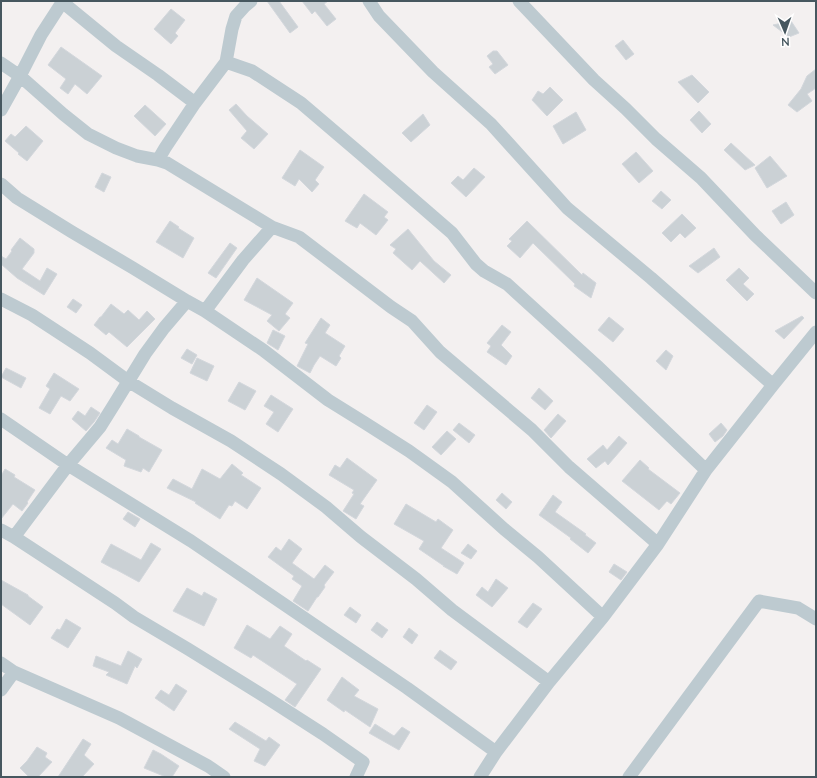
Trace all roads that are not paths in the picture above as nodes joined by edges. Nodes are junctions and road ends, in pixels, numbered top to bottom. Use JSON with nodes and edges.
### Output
{"nodes":[{"id":1,"x":62,"y":1,"type":"edge"},
{"id":2,"x":250,"y":1,"type":"edge"},
{"id":3,"x":369,"y":1,"type":"edge"},
{"id":4,"x":519,"y":1,"type":"edge"},
{"id":5,"x":226,"y":62,"type":"junction"},
{"id":6,"x":1,"y":63,"type":"edge"},
{"id":7,"x":20,"y":76,"type":"junction"},
{"id":8,"x":195,"y":103,"type":"junction"},
{"id":9,"x":1,"y":110,"type":"edge"},
{"id":10,"x":158,"y":160,"type":"junction"},
{"id":11,"x":1,"y":184,"type":"edge"},
{"id":12,"x":272,"y":227,"type":"junction"},
{"id":13,"x":816,"y":293,"type":"edge"},
{"id":14,"x":1,"y":299,"type":"edge"},
{"id":15,"x":187,"y":301,"type":"junction"},
{"id":16,"x":204,"y":311,"type":"junction"},
{"id":17,"x":816,"y":332,"type":"edge"},
{"id":18,"x":128,"y":381,"type":"junction"},
{"id":19,"x":773,"y":385,"type":"junction"},
{"id":20,"x":1,"y":419,"type":"edge"},
{"id":21,"x":68,"y":465,"type":"junction"},
{"id":22,"x":706,"y":470,"type":"junction"},
{"id":23,"x":1,"y":530,"type":"edge"},
{"id":24,"x":14,"y":537,"type":"junction"},
{"id":25,"x":658,"y":544,"type":"junction"},
{"id":26,"x":603,"y":617,"type":"junction"},
{"id":27,"x":816,"y":619,"type":"edge"},
{"id":28,"x":1,"y":663,"type":"edge"},
{"id":29,"x":14,"y":672,"type":"junction"},
{"id":30,"x":549,"y":682,"type":"junction"},
{"id":31,"x":1,"y":690,"type":"edge"},
{"id":32,"x":496,"y":752,"type":"junction"},
{"id":33,"x":224,"y":777,"type":"edge"},
{"id":34,"x":356,"y":777,"type":"edge"},
{"id":35,"x":480,"y":777,"type":"edge"},
{"id":36,"x":629,"y":777,"type":"edge"}],
"edges":[{"from":1,"to":7,"type":"street"},
{"from":1,"to":8,"type":"street"},
{"from":2,"to":5,"type":"street"},
{"from":3,"to":19,"type":"street"},
{"from":4,"to":13,"type":"street"},
{"from":5,"to":8,"type":"street"},
{"from":5,"to":22,"type":"street"},
{"from":6,"to":7,"type":"street"},
{"from":7,"to":9,"type":"street"},
{"from":7,"to":10,"type":"street"},
{"from":8,"to":10,"type":"street"},
{"from":10,"to":12,"type":"street"},
{"from":11,"to":15,"type":"street"},
{"from":12,"to":16,"type":"street"},
{"from":12,"to":25,"type":"street"},
{"from":14,"to":18,"type":"street"},
{"from":15,"to":16,"type":"street"},
{"from":15,"to":18,"type":"street"},
{"from":16,"to":26,"type":"street"},
{"from":17,"to":19,"type":"street"},
{"from":18,"to":21,"type":"street"},
{"from":18,"to":30,"type":"street"},
{"from":19,"to":22,"type":"street"},
{"from":20,"to":21,"type":"street"},
{"from":21,"to":24,"type":"street"},
{"from":21,"to":32,"type":"street"},
{"from":22,"to":25,"type":"street"},
{"from":23,"to":24,"type":"street"},
{"from":24,"to":34,"type":"street"},
{"from":25,"to":26,"type":"street"},
{"from":26,"to":30,"type":"street"},
{"from":27,"to":36,"type":"street"},
{"from":28,"to":29,"type":"street"},
{"from":29,"to":31,"type":"street"},
{"from":29,"to":33,"type":"street"},
{"from":30,"to":32,"type":"street"},
{"from":32,"to":35,"type":"street"}]}
